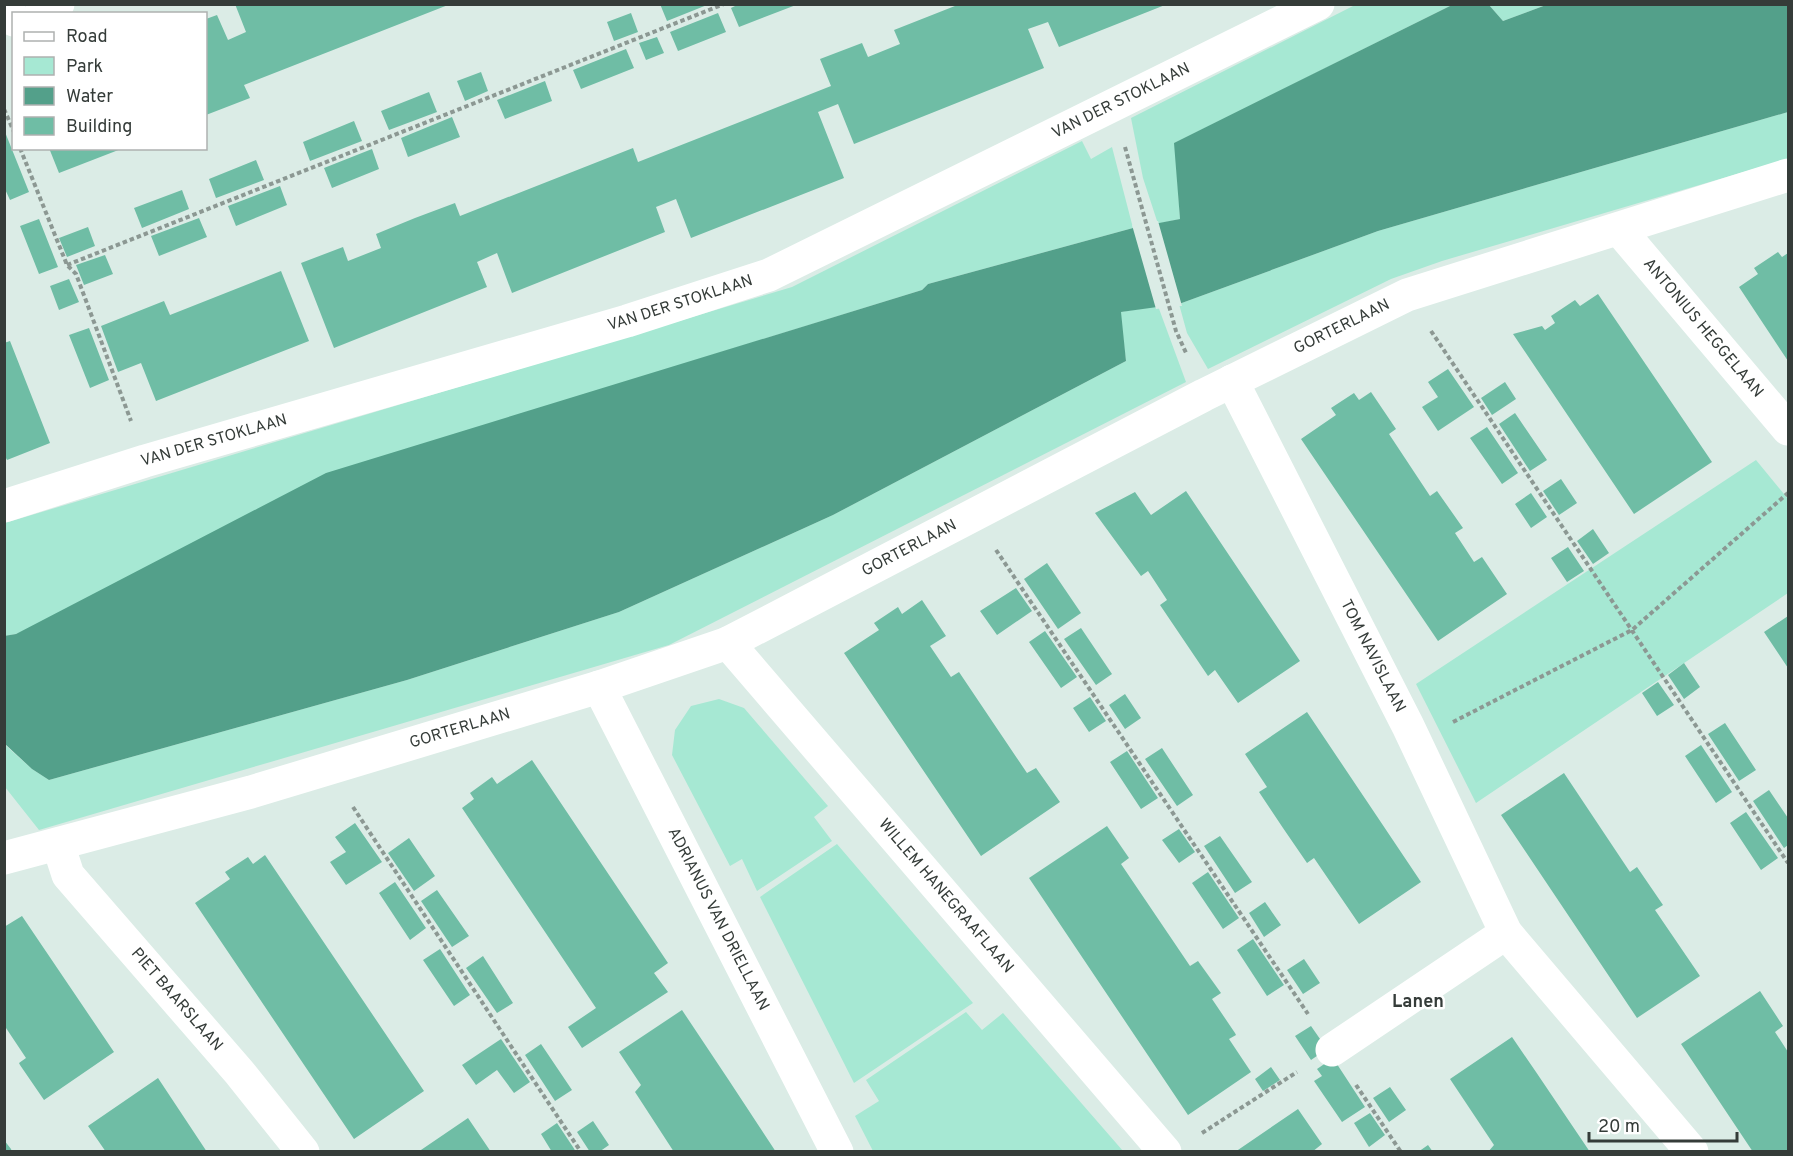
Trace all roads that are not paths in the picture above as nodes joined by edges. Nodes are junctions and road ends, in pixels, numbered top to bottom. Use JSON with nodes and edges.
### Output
{"nodes":[{"id":1,"x":58,"y":4,"type":"edge"},
{"id":2,"x":1318,"y":4,"type":"edge"},
{"id":3,"x":44,"y":12,"type":"edge"},
{"id":4,"x":1788,"y":175,"type":"edge"},
{"id":5,"x":1620,"y":229,"type":"junction"},
{"id":6,"x":1232,"y":381,"type":"junction"},
{"id":7,"x":1788,"y":429,"type":"edge"},
{"id":8,"x":4,"y":506,"type":"edge"},
{"id":9,"x":728,"y":643,"type":"junction"},
{"id":10,"x":599,"y":687,"type":"junction"},
{"id":11,"x":58,"y":844,"type":"junction"},
{"id":12,"x":4,"y":858,"type":"edge"},
{"id":13,"x":1506,"y":933,"type":"junction"},
{"id":14,"x":1332,"y":1050,"type":"road end"},
{"id":15,"x":1179,"y":1145,"type":"edge"},
{"id":16,"x":303,"y":1152,"type":"edge"},
{"id":17,"x":837,"y":1152,"type":"edge"},
{"id":18,"x":1692,"y":1152,"type":"edge"}],
"edges":[{"from":1,"to":3,"type":"street"},
{"from":2,"to":8,"type":"street","name":"VAN DER STOKLAAN"},
{"from":4,"to":5,"type":"street","name":"GORTERLAAN"},
{"from":5,"to":6,"type":"street","name":"GORTERLAAN"},
{"from":5,"to":7,"type":"street","name":"ANTONIUS HEGGELAAN"},
{"from":6,"to":9,"type":"street","name":"GORTERLAAN"},
{"from":6,"to":13,"type":"street","name":"TOM NAVISLAAN"},
{"from":9,"to":10,"type":"street","name":"GORTERLAAN"},
{"from":9,"to":15,"type":"street","name":"WILLEM HANEGRAAFLAAN"},
{"from":10,"to":11,"type":"street","name":"GORTERLAAN"},
{"from":10,"to":17,"type":"street","name":"ADRIANUS VAN DRIELLAAN"},
{"from":11,"to":12,"type":"street","name":"GORTERLAAN"},
{"from":11,"to":16,"type":"street","name":"PIET BAARSLAAN"},
{"from":13,"to":14,"type":"street"},
{"from":13,"to":18,"type":"street","name":"TOM NAVISLAAN"}]}
